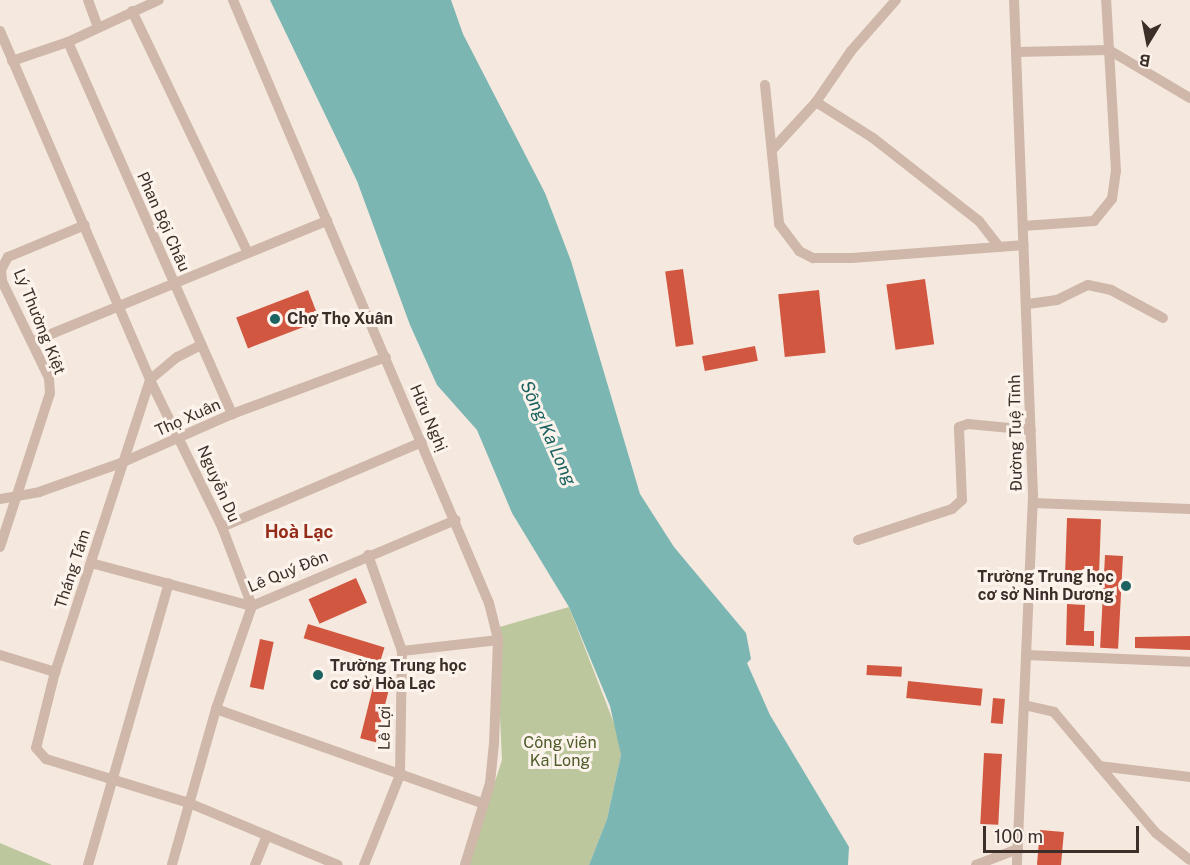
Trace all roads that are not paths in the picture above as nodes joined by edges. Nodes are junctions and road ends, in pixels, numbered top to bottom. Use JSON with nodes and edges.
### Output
{"nodes":[{"id":1,"x":88,"y":0,"type":"edge"},
{"id":2,"x":159,"y":0,"type":"edge"},
{"id":3,"x":233,"y":0,"type":"edge"},
{"id":4,"x":896,"y":0,"type":"edge"},
{"id":5,"x":1014,"y":0,"type":"edge"},
{"id":6,"x":1106,"y":0,"type":"edge"},
{"id":7,"x":132,"y":11,"type":"junction"},
{"id":8,"x":98,"y":27,"type":"junction"},
{"id":9,"x":0,"y":31,"type":"edge"},
{"id":10,"x":68,"y":42,"type":"junction"},
{"id":11,"x":1108,"y":50,"type":"junction"},
{"id":12,"x":1016,"y":51,"type":"junction"},
{"id":13,"x":12,"y":61,"type":"junction"},
{"id":14,"x":765,"y":85,"type":"dead end"},
{"id":15,"x":1190,"y":98,"type":"edge"},
{"id":16,"x":816,"y":102,"type":"junction"},
{"id":17,"x":772,"y":150,"type":"junction"},
{"id":18,"x":327,"y":221,"type":"junction"},
{"id":19,"x":85,"y":225,"type":"junction"},
{"id":20,"x":1023,"y":226,"type":"junction"},
{"id":21,"x":1024,"y":245,"type":"junction"},
{"id":22,"x":999,"y":247,"type":"junction"},
{"id":23,"x":247,"y":251,"type":"junction"},
{"id":24,"x":174,"y":283,"type":"junction"},
{"id":25,"x":1028,"y":304,"type":"junction"},
{"id":26,"x":121,"y":306,"type":"junction"},
{"id":27,"x":1163,"y":318,"type":"dead end"},
{"id":28,"x":34,"y":341,"type":"junction"},
{"id":29,"x":201,"y":345,"type":"junction"},
{"id":30,"x":386,"y":357,"type":"junction"},
{"id":31,"x":150,"y":380,"type":"junction"},
{"id":32,"x":231,"y":414,"type":"junction"},
{"id":33,"x":1031,"y":430,"type":"junction"},
{"id":34,"x":181,"y":438,"type":"junction"},
{"id":35,"x":422,"y":442,"type":"junction"},
{"id":36,"x":121,"y":463,"type":"junction"},
{"id":37,"x":16,"y":497,"type":"junction"},
{"id":38,"x":0,"y":499,"type":"edge"},
{"id":39,"x":1033,"y":504,"type":"junction"},
{"id":40,"x":1190,"y":509,"type":"edge"},
{"id":41,"x":456,"y":520,"type":"junction"},
{"id":42,"x":222,"y":527,"type":"junction"},
{"id":43,"x":858,"y":540,"type":"dead end"},
{"id":44,"x":0,"y":548,"type":"edge"},
{"id":45,"x":368,"y":555,"type":"junction"},
{"id":46,"x":91,"y":563,"type":"junction"},
{"id":47,"x":169,"y":583,"type":"junction"},
{"id":48,"x":252,"y":606,"type":"junction"},
{"id":49,"x":498,"y":640,"type":"junction"},
{"id":50,"x":402,"y":651,"type":"junction"},
{"id":51,"x":1026,"y":654,"type":"junction"},
{"id":52,"x":0,"y":655,"type":"edge"},
{"id":53,"x":1190,"y":662,"type":"edge"},
{"id":54,"x":55,"y":672,"type":"junction"},
{"id":55,"x":1024,"y":705,"type":"junction"},
{"id":56,"x":216,"y":709,"type":"junction"},
{"id":57,"x":1099,"y":766,"type":"junction"},
{"id":58,"x":400,"y":775,"type":"junction"},
{"id":59,"x":1190,"y":777,"type":"edge"},
{"id":60,"x":112,"y":779,"type":"junction"},
{"id":61,"x":189,"y":803,"type":"junction"},
{"id":62,"x":484,"y":804,"type":"junction"},
{"id":63,"x":267,"y":835,"type":"junction"},
{"id":64,"x":1018,"y":849,"type":"junction"},
{"id":65,"x":1190,"y":860,"type":"edge"},
{"id":66,"x":88,"y":865,"type":"edge"},
{"id":67,"x":172,"y":865,"type":"edge"},
{"id":68,"x":255,"y":865,"type":"edge"},
{"id":69,"x":338,"y":865,"type":"edge"},
{"id":70,"x":364,"y":865,"type":"edge"},
{"id":71,"x":465,"y":865,"type":"edge"},
{"id":72,"x":976,"y":865,"type":"edge"},
{"id":73,"x":1017,"y":865,"type":"edge"}],
"edges":[{"from":1,"to":8,"type":"street"},
{"from":2,"to":7,"type":"street"},
{"from":3,"to":18,"type":"street","name":"Hữu Nghị"},
{"from":4,"to":16,"type":"street"},
{"from":5,"to":12,"type":"street","name":"Đường Tuệ Tĩnh"},
{"from":6,"to":11,"type":"street"},
{"from":7,"to":8,"type":"street"},
{"from":7,"to":23,"type":"street"},
{"from":8,"to":10,"type":"street"},
{"from":9,"to":13,"type":"street","name":"Nguyễn Du"},
{"from":10,"to":13,"type":"street"},
{"from":10,"to":24,"type":"street","name":"Phan Bội Châu"},
{"from":11,"to":12,"type":"street"},
{"from":11,"to":15,"type":"street"},
{"from":11,"to":20,"type":"street"},
{"from":12,"to":20,"type":"street","name":"Đường Tuệ Tĩnh"},
{"from":13,"to":19,"type":"street","name":"Nguyễn Du"},
{"from":14,"to":17,"type":"street"},
{"from":16,"to":17,"type":"street"},
{"from":16,"to":22,"type":"street"},
{"from":17,"to":22,"type":"street"},
{"from":18,"to":23,"type":"street"},
{"from":18,"to":30,"type":"street","name":"Hữu Nghị"},
{"from":19,"to":26,"type":"street","name":"Nguyễn Du"},
{"from":19,"to":28,"type":"street","name":"Lý Thường Kiệt"},
{"from":20,"to":21,"type":"street","name":"Đường Tuệ Tĩnh"},
{"from":21,"to":22,"type":"street"},
{"from":21,"to":25,"type":"street","name":"Đường Tuệ Tĩnh"},
{"from":23,"to":24,"type":"street"},
{"from":24,"to":26,"type":"street"},
{"from":24,"to":29,"type":"street","name":"Phan Bội Châu"},
{"from":25,"to":27,"type":"street"},
{"from":25,"to":33,"type":"street","name":"Đường Tuệ Tĩnh"},
{"from":26,"to":28,"type":"street"},
{"from":26,"to":31,"type":"street","name":"Nguyễn Du"},
{"from":28,"to":37,"type":"street","name":"Lý Thường Kiệt"},
{"from":29,"to":31,"type":"street"},
{"from":29,"to":32,"type":"street","name":"Phan Bội Châu"},
{"from":30,"to":32,"type":"street","name":"Thọ Xuân"},
{"from":30,"to":35,"type":"street","name":"Hữu Nghị"},
{"from":31,"to":34,"type":"street","name":"Nguyễn Du"},
{"from":31,"to":36,"type":"street","name":"Tháng Tám"},
{"from":32,"to":34,"type":"street","name":"Thọ Xuân"},
{"from":33,"to":39,"type":"street","name":"Đường Tuệ Tĩnh"},
{"from":33,"to":43,"type":"street"},
{"from":34,"to":36,"type":"street","name":"Thọ Xuân"},
{"from":34,"to":42,"type":"street","name":"Nguyễn Du"},
{"from":35,"to":41,"type":"street","name":"Hữu Nghị"},
{"from":35,"to":42,"type":"street"},
{"from":36,"to":37,"type":"street","name":"Thọ Xuân"},
{"from":36,"to":46,"type":"street","name":"Tháng Tám"},
{"from":37,"to":38,"type":"street","name":"Thọ Xuân"},
{"from":37,"to":44,"type":"street","name":"Lý Thường Kiệt"},
{"from":39,"to":40,"type":"street"},
{"from":39,"to":51,"type":"street","name":"Đường Tuệ Tĩnh"},
{"from":41,"to":45,"type":"street","name":"Lê Quý Đôn"},
{"from":41,"to":49,"type":"street","name":"Hữu Nghị"},
{"from":42,"to":48,"type":"street","name":"Nguyễn Du"},
{"from":45,"to":48,"type":"street","name":"Lê Quý Đôn"},
{"from":45,"to":50,"type":"street","name":"Lê Lợi"},
{"from":46,"to":47,"type":"street","name":"Lê Quý Đôn"},
{"from":46,"to":54,"type":"street","name":"Tháng Tám"},
{"from":47,"to":48,"type":"street","name":"Lê Quý Đôn"},
{"from":47,"to":60,"type":"street"},
{"from":48,"to":56,"type":"street"},
{"from":49,"to":50,"type":"street"},
{"from":49,"to":62,"type":"street","name":"Hữu Nghị"},
{"from":50,"to":58,"type":"street","name":"Lê Lợi"},
{"from":51,"to":53,"type":"street"},
{"from":51,"to":55,"type":"street","name":"Đường Tuệ Tĩnh"},
{"from":52,"to":54,"type":"street"},
{"from":54,"to":60,"type":"street","name":"Tháng Tám"},
{"from":55,"to":57,"type":"street"},
{"from":55,"to":64,"type":"street","name":"Đường Tuệ Tĩnh"},
{"from":56,"to":58,"type":"street"},
{"from":56,"to":61,"type":"street"},
{"from":57,"to":59,"type":"street"},
{"from":57,"to":65,"type":"street"},
{"from":58,"to":62,"type":"street"},
{"from":58,"to":70,"type":"street","name":"Lê Lợi"},
{"from":60,"to":61,"type":"street"},
{"from":60,"to":66,"type":"street"},
{"from":61,"to":63,"type":"street"},
{"from":61,"to":67,"type":"street"},
{"from":62,"to":71,"type":"street","name":"Hữu Nghị"},
{"from":63,"to":68,"type":"street"},
{"from":63,"to":69,"type":"street"},
{"from":64,"to":72,"type":"street"},
{"from":64,"to":73,"type":"street","name":"Đường Tuệ Tĩnh"}]}
